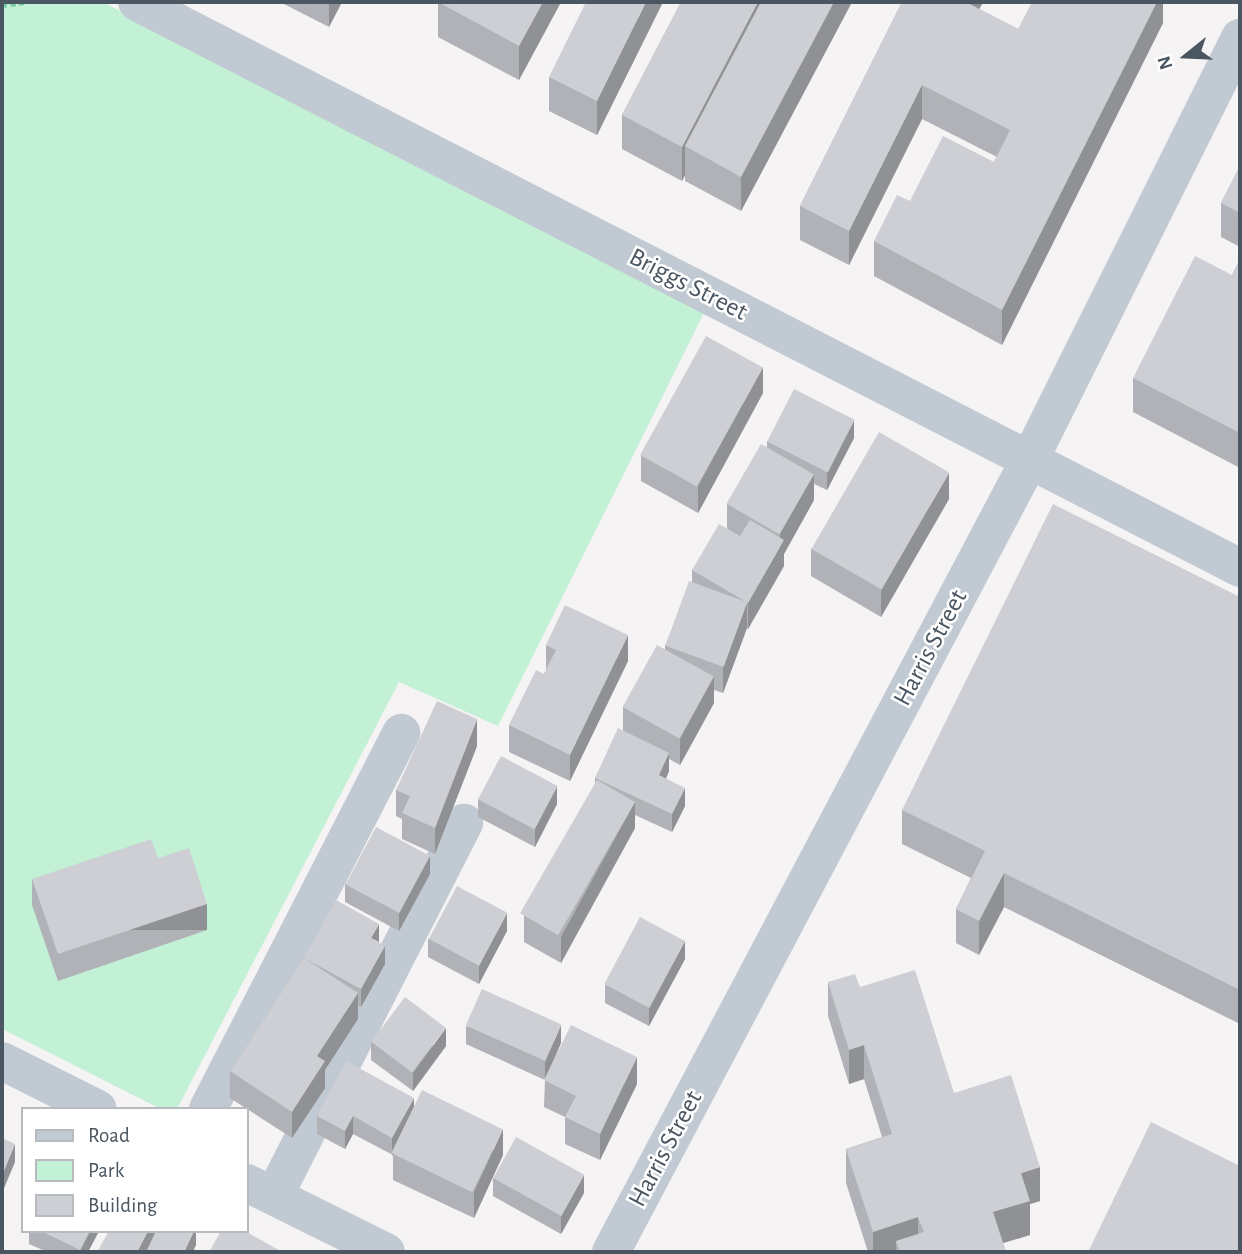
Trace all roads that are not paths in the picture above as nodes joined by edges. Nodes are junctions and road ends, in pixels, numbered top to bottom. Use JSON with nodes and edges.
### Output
{"nodes":[{"id":1,"x":137,"y":2,"type":"edge"},
{"id":2,"x":1240,"y":38,"type":"edge"},
{"id":3,"x":1029,"y":461,"type":"junction"},
{"id":4,"x":1240,"y":568,"type":"edge"},
{"id":5,"x":401,"y":733,"type":"dead end"},
{"id":6,"x":464,"y":822,"type":"dead end"},
{"id":7,"x":2,"y":1061,"type":"edge"},
{"id":8,"x":94,"y":1107,"type":"edge"},
{"id":9,"x":209,"y":1107,"type":"edge"},
{"id":10,"x":260,"y":1190,"type":"edge"},
{"id":11,"x":386,"y":1252,"type":"edge"},
{"id":12,"x":611,"y":1252,"type":"edge"}],
"edges":[{"from":1,"to":3,"type":"street","name":"Briggs Street"},
{"from":2,"to":3,"type":"street","name":"Harris Street"},
{"from":3,"to":4,"type":"street","name":"Briggs Street"},
{"from":3,"to":12,"type":"street","name":"Harris Street"},
{"from":5,"to":9,"type":"street"},
{"from":6,"to":10,"type":"street"},
{"from":7,"to":8,"type":"street"},
{"from":10,"to":11,"type":"street"}]}
